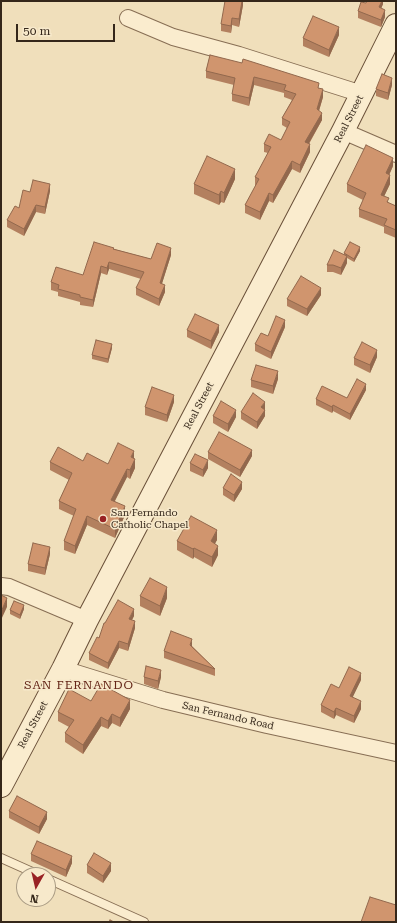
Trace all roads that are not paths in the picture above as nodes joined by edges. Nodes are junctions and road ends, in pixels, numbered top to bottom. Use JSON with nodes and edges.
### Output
{"nodes":[{"id":1,"x":128,"y":18,"type":"dead end"},
{"id":2,"x":396,"y":25,"type":"edge"},
{"id":3,"x":362,"y":94,"type":"junction"},
{"id":4,"x":343,"y":131,"type":"junction"},
{"id":5,"x":396,"y":154,"type":"edge"},
{"id":6,"x":1,"y":586,"type":"edge"},
{"id":7,"x":86,"y":620,"type":"junction"},
{"id":8,"x":63,"y":669,"type":"junction"},
{"id":9,"x":396,"y":753,"type":"edge"},
{"id":10,"x":1,"y":786,"type":"edge"},
{"id":11,"x":1,"y":858,"type":"edge"},
{"id":12,"x":21,"y":867,"type":"edge"},
{"id":13,"x":56,"y":883,"type":"edge"},
{"id":14,"x":144,"y":922,"type":"edge"}],
"edges":[{"from":1,"to":3,"type":"street"},
{"from":2,"to":3,"type":"main road","name":"Real Street"},
{"from":3,"to":4,"type":"main road","name":"Real Street"},
{"from":4,"to":5,"type":"street"},
{"from":4,"to":7,"type":"main road","name":"Real Street"},
{"from":6,"to":7,"type":"street"},
{"from":7,"to":8,"type":"main road","name":"Real Street"},
{"from":8,"to":9,"type":"street","name":"San Fernando Road"},
{"from":8,"to":10,"type":"main road","name":"Real Street"},
{"from":11,"to":12,"type":"lane"},
{"from":13,"to":14,"type":"lane"}]}
